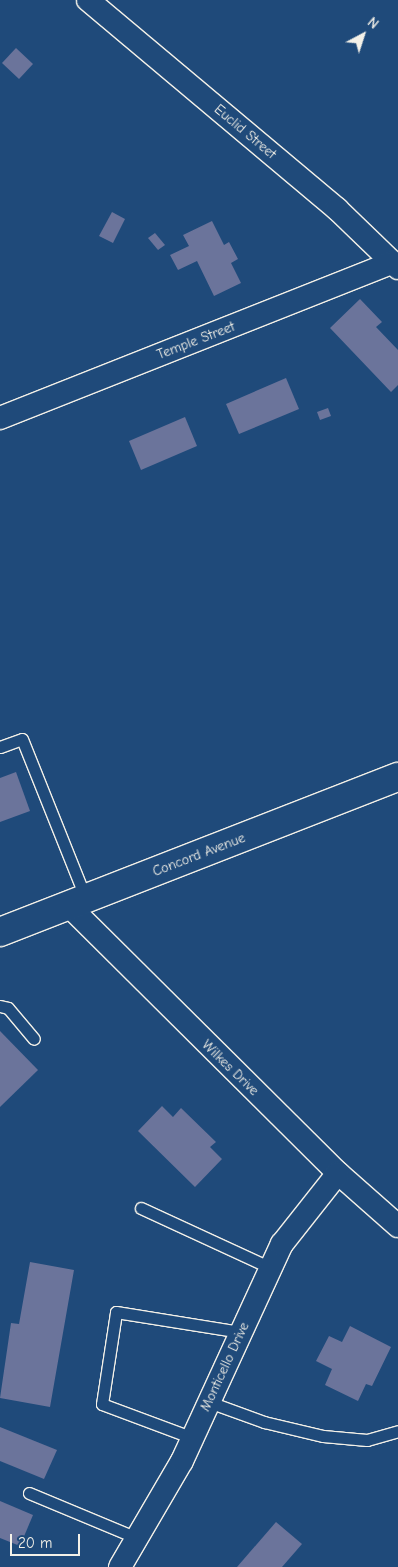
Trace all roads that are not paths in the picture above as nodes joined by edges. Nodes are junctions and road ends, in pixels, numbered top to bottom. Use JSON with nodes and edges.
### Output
{"nodes":[{"id":1,"x":88,"y":0,"type":"edge"},
{"id":2,"x":395,"y":266,"type":"edge"},
{"id":3,"x":0,"y":418,"type":"edge"},
{"id":4,"x":0,"y":747,"type":"edge"},
{"id":5,"x":398,"y":777,"type":"edge"},
{"id":6,"x":77,"y":902,"type":"junction"},
{"id":7,"x":0,"y":932,"type":"edge"},
{"id":8,"x":0,"y":1006,"type":"edge"},
{"id":9,"x":34,"y":1039,"type":"dead end"},
{"id":10,"x":338,"y":1173,"type":"junction"},
{"id":11,"x":142,"y":1208,"type":"dead end"},
{"id":12,"x":398,"y":1226,"type":"edge"},
{"id":13,"x":271,"y":1268,"type":"junction"},
{"id":14,"x":241,"y":1332,"type":"junction"},
{"id":15,"x":209,"y":1402,"type":"junction"},
{"id":16,"x":398,"y":1431,"type":"edge"},
{"id":17,"x":193,"y":1438,"type":"junction"},
{"id":18,"x":30,"y":1493,"type":"dead end"},
{"id":19,"x":137,"y":1538,"type":"junction"},
{"id":20,"x":120,"y":1567,"type":"edge"}],
"edges":[{"from":1,"to":2,"type":"street","name":"Euclid Street"},
{"from":2,"to":3,"type":"street","name":"Temple Street"},
{"from":4,"to":6,"type":"lane"},
{"from":5,"to":6,"type":"street","name":"Concord Avenue"},
{"from":6,"to":7,"type":"street","name":"Concord Avenue"},
{"from":6,"to":10,"type":"street","name":"Wilkes Drive"},
{"from":8,"to":9,"type":"lane"},
{"from":10,"to":12,"type":"street","name":"Wilkes Drive"},
{"from":10,"to":13,"type":"street","name":"Monticello Drive"},
{"from":11,"to":13,"type":"lane"},
{"from":13,"to":14,"type":"street","name":"Monticello Drive"},
{"from":14,"to":15,"type":"street","name":"Monticello Drive"},
{"from":14,"to":17,"type":"lane"},
{"from":15,"to":16,"type":"lane"},
{"from":15,"to":17,"type":"street","name":"Monticello Drive"},
{"from":17,"to":19,"type":"street","name":"Monticello Drive"},
{"from":18,"to":19,"type":"lane"},
{"from":19,"to":20,"type":"street","name":"Monticello Drive"}]}
